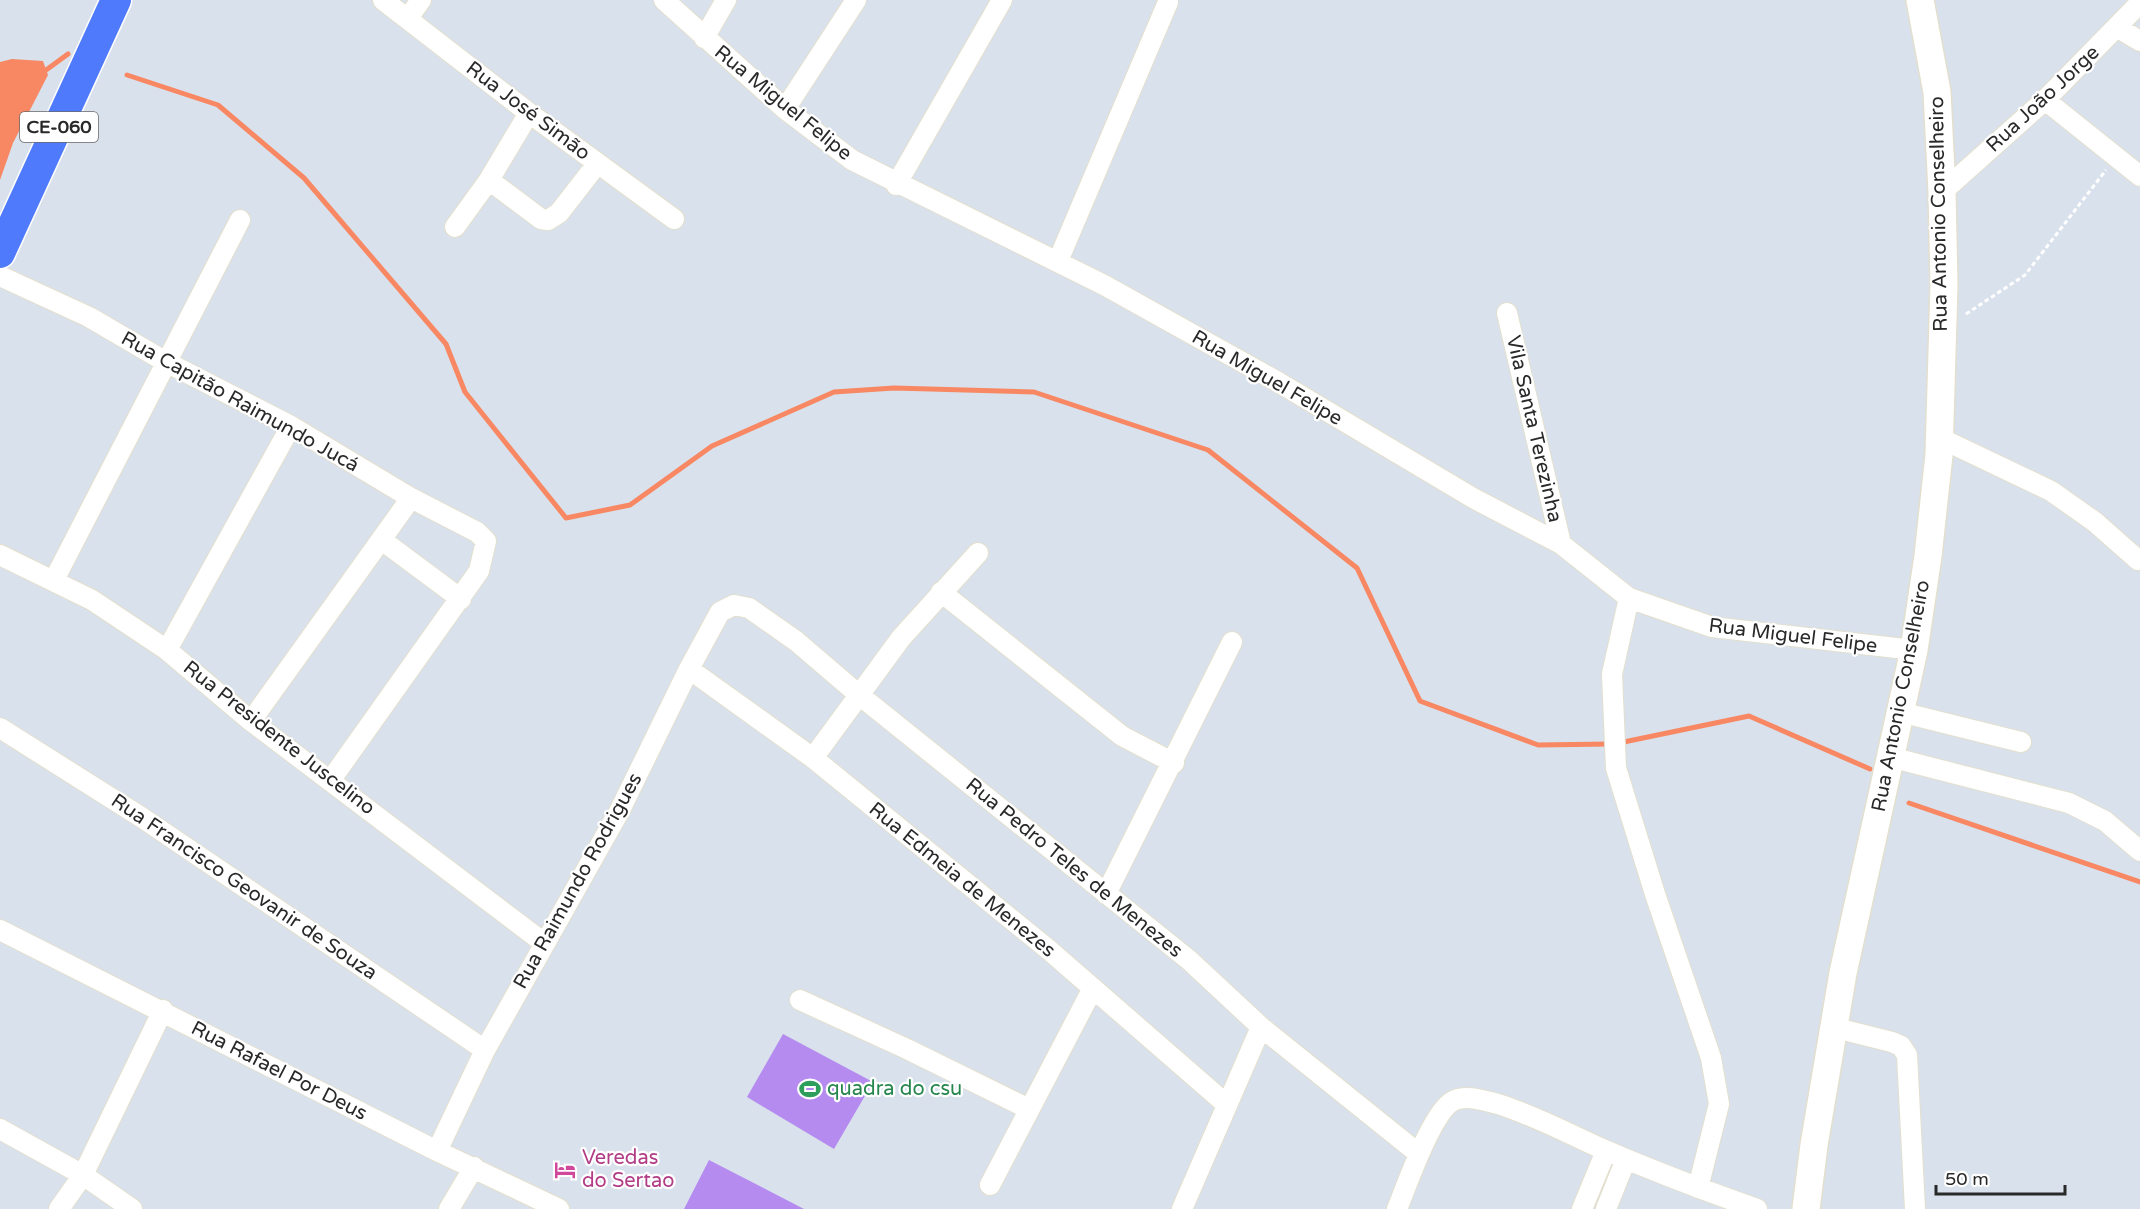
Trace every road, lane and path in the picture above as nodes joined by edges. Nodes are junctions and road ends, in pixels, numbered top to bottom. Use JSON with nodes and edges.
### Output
{"nodes":[{"id":1,"x":116,"y":0,"type":"edge"},
{"id":2,"x":383,"y":0,"type":"edge"},
{"id":3,"x":421,"y":0,"type":"edge"},
{"id":4,"x":664,"y":0,"type":"edge"},
{"id":5,"x":726,"y":0,"type":"edge"},
{"id":6,"x":856,"y":0,"type":"edge"},
{"id":7,"x":1002,"y":0,"type":"edge"},
{"id":8,"x":1920,"y":0,"type":"edge"},
{"id":9,"x":1168,"y":2,"type":"dead end"},
{"id":10,"x":2140,"y":3,"type":"edge"},
{"id":11,"x":408,"y":18,"type":"junction"},
{"id":12,"x":2118,"y":28,"type":"junction"},
{"id":13,"x":704,"y":38,"type":"junction"},
{"id":14,"x":2140,"y":41,"type":"edge"},
{"id":15,"x":2045,"y":100,"type":"junction"},
{"id":16,"x":785,"y":109,"type":"junction"},
{"id":17,"x":529,"y":113,"type":"junction"},
{"id":18,"x":2118,"y":155,"type":"junction"},
{"id":19,"x":597,"y":164,"type":"junction"},
{"id":20,"x":2140,"y":176,"type":"edge"},
{"id":21,"x":489,"y":180,"type":"junction"},
{"id":22,"x":896,"y":185,"type":"junction"},
{"id":23,"x":1942,"y":192,"type":"junction"},
{"id":24,"x":674,"y":219,"type":"dead end"},
{"id":25,"x":240,"y":220,"type":"dead end"},
{"id":26,"x":456,"y":227,"type":"dead end"},
{"id":27,"x":0,"y":253,"type":"edge"},
{"id":28,"x":1058,"y":261,"type":"junction"},
{"id":29,"x":0,"y":276,"type":"edge"},
{"id":30,"x":1507,"y":314,"type":"dead end"},
{"id":31,"x":1941,"y":329,"type":"junction"},
{"id":32,"x":166,"y":362,"type":"junction"},
{"id":33,"x":291,"y":426,"type":"junction"},
{"id":34,"x":1940,"y":438,"type":"junction"},
{"id":35,"x":411,"y":498,"type":"junction"},
{"id":36,"x":383,"y":541,"type":"junction"},
{"id":37,"x":1561,"y":544,"type":"junction"},
{"id":38,"x":978,"y":554,"type":"dead end"},
{"id":39,"x":0,"y":555,"type":"edge"},
{"id":40,"x":2138,"y":560,"type":"dead end"},
{"id":41,"x":54,"y":580,"type":"junction"},
{"id":42,"x":941,"y":592,"type":"junction"},
{"id":43,"x":1629,"y":598,"type":"junction"},
{"id":44,"x":461,"y":599,"type":"junction"},
{"id":45,"x":720,"y":612,"type":"joint"},
{"id":46,"x":1232,"y":642,"type":"dead end"},
{"id":47,"x":167,"y":650,"type":"junction"},
{"id":48,"x":1914,"y":650,"type":"junction"},
{"id":49,"x":689,"y":669,"type":"junction"},
{"id":50,"x":858,"y":694,"type":"junction"},
{"id":51,"x":1900,"y":712,"type":"junction"},
{"id":52,"x":251,"y":721,"type":"junction"},
{"id":53,"x":0,"y":728,"type":"edge"},
{"id":54,"x":2021,"y":742,"type":"dead end"},
{"id":55,"x":1890,"y":757,"type":"junction"},
{"id":56,"x":813,"y":758,"type":"junction"},
{"id":57,"x":1174,"y":763,"type":"junction"},
{"id":58,"x":330,"y":781,"type":"junction"},
{"id":59,"x":2140,"y":851,"type":"edge"},
{"id":60,"x":1106,"y":894,"type":"junction"},
{"id":61,"x":0,"y":930,"type":"edge"},
{"id":62,"x":544,"y":943,"type":"junction"},
{"id":63,"x":1093,"y":988,"type":"junction"},
{"id":64,"x":800,"y":1000,"type":"dead end"},
{"id":65,"x":164,"y":1010,"type":"junction"},
{"id":66,"x":1261,"y":1027,"type":"junction"},
{"id":67,"x":1832,"y":1027,"type":"junction"},
{"id":68,"x":485,"y":1050,"type":"junction"},
{"id":69,"x":1226,"y":1104,"type":"junction"},
{"id":70,"x":1029,"y":1109,"type":"junction"},
{"id":71,"x":0,"y":1129,"type":"edge"},
{"id":72,"x":1606,"y":1150,"type":"junction"},
{"id":73,"x":437,"y":1152,"type":"junction"},
{"id":74,"x":1419,"y":1154,"type":"junction"},
{"id":75,"x":1626,"y":1159,"type":"junction"},
{"id":76,"x":474,"y":1167,"type":"junction"},
{"id":77,"x":83,"y":1175,"type":"junction"},
{"id":78,"x":990,"y":1185,"type":"dead end"},
{"id":79,"x":1698,"y":1188,"type":"junction"},
{"id":80,"x":59,"y":1209,"type":"edge"},
{"id":81,"x":132,"y":1209,"type":"edge"},
{"id":82,"x":449,"y":1209,"type":"edge"},
{"id":83,"x":559,"y":1209,"type":"edge"},
{"id":84,"x":1182,"y":1209,"type":"edge"},
{"id":85,"x":1397,"y":1209,"type":"edge"},
{"id":86,"x":1582,"y":1209,"type":"edge"},
{"id":87,"x":1606,"y":1209,"type":"edge"},
{"id":88,"x":1757,"y":1209,"type":"edge"},
{"id":89,"x":1806,"y":1209,"type":"edge"},
{"id":90,"x":1915,"y":1209,"type":"edge"}],
"edges":[{"from":1,"to":27,"type":"main road","number":"CE-060"},
{"from":2,"to":11,"type":"street","name":"Rua José Simão"},
{"from":3,"to":11,"type":"street"},
{"from":4,"to":13,"type":"street","name":"Rua Miguel Felipe"},
{"from":5,"to":13,"type":"street"},
{"from":6,"to":16,"type":"street"},
{"from":7,"to":22,"type":"street"},
{"from":8,"to":23,"type":"street","name":"Rua Antonio Conselheiro"},
{"from":9,"to":28,"type":"street"},
{"from":10,"to":12,"type":"street","name":"Rua João Jorge"},
{"from":11,"to":17,"type":"street","name":"Rua José Simão"},
{"from":12,"to":14,"type":"street"},
{"from":12,"to":15,"type":"street","name":"Rua João Jorge"},
{"from":13,"to":16,"type":"street","name":"Rua Miguel Felipe"},
{"from":15,"to":18,"type":"street"},
{"from":15,"to":23,"type":"street","name":"Rua João Jorge"},
{"from":16,"to":22,"type":"street","name":"Rua Miguel Felipe"},
{"from":17,"to":19,"type":"street","name":"Rua José Simão"},
{"from":17,"to":21,"type":"street"},
{"from":18,"to":20,"type":"street"},
{"from":18,"to":31,"type":"path"},
{"from":19,"to":21,"type":"street"},
{"from":19,"to":24,"type":"street","name":"Rua José Simão"},
{"from":21,"to":26,"type":"street"},
{"from":22,"to":28,"type":"street","name":"Rua Miguel Felipe"},
{"from":23,"to":31,"type":"street","name":"Rua Antonio Conselheiro"},
{"from":25,"to":32,"type":"street"},
{"from":28,"to":37,"type":"street","name":"Rua Miguel Felipe"},
{"from":29,"to":32,"type":"street","name":"Rua Capitão Raimundo Jucá"},
{"from":30,"to":37,"type":"street","name":"Vila Santa Terezinha"},
{"from":31,"to":34,"type":"street","name":"Rua Antonio Conselheiro"},
{"from":32,"to":33,"type":"street","name":"Rua Capitão Raimundo Jucá"},
{"from":32,"to":41,"type":"street"},
{"from":33,"to":35,"type":"street","name":"Rua Capitão Raimundo Jucá"},
{"from":33,"to":47,"type":"street"},
{"from":34,"to":40,"type":"street"},
{"from":34,"to":48,"type":"street","name":"Rua Antonio Conselheiro"},
{"from":35,"to":36,"type":"street"},
{"from":35,"to":44,"type":"street","name":"Rua Capitão Raimundo Jucá"},
{"from":36,"to":44,"type":"street"},
{"from":36,"to":52,"type":"street"},
{"from":37,"to":43,"type":"street","name":"Rua Miguel Felipe"},
{"from":38,"to":42,"type":"street"},
{"from":39,"to":41,"type":"street","name":"Rua Presidente Juscelino"},
{"from":41,"to":47,"type":"street","name":"Rua Presidente Juscelino"},
{"from":42,"to":50,"type":"street"},
{"from":42,"to":57,"type":"street"},
{"from":43,"to":48,"type":"street","name":"Rua Miguel Felipe"},
{"from":43,"to":79,"type":"street"},
{"from":44,"to":58,"type":"street"},
{"from":45,"to":49,"type":"street","name":"Rua Raimundo Rodrigues"},
{"from":45,"to":50,"type":"street","name":"Rua Pedro Teles de Menezes"},
{"from":46,"to":57,"type":"street"},
{"from":47,"to":52,"type":"street","name":"Rua Presidente Juscelino"},
{"from":48,"to":51,"type":"street","name":"Rua Antonio Conselheiro"},
{"from":49,"to":56,"type":"street","name":"Rua Edmeia de Menezes"},
{"from":49,"to":62,"type":"street","name":"Rua Raimundo Rodrigues"},
{"from":50,"to":56,"type":"street"},
{"from":50,"to":60,"type":"street","name":"Rua Pedro Teles de Menezes"},
{"from":51,"to":54,"type":"street"},
{"from":51,"to":55,"type":"street","name":"Rua Antonio Conselheiro"},
{"from":52,"to":58,"type":"street","name":"Rua Presidente Juscelino"},
{"from":53,"to":68,"type":"street","name":"Rua Francisco Geovanir de Souza"},
{"from":55,"to":59,"type":"street"},
{"from":55,"to":67,"type":"street","name":"Rua Antonio Conselheiro"},
{"from":56,"to":63,"type":"street","name":"Rua Edmeia de Menezes"},
{"from":57,"to":60,"type":"street"},
{"from":58,"to":62,"type":"street","name":"Rua Presidente Juscelino"},
{"from":60,"to":66,"type":"street","name":"Rua Pedro Teles de Menezes"},
{"from":61,"to":65,"type":"street","name":"Rua Rafael Por Deus"},
{"from":62,"to":68,"type":"street","name":"Rua Raimundo Rodrigues"},
{"from":63,"to":69,"type":"street","name":"Rua Edmeia de Menezes"},
{"from":63,"to":70,"type":"street"},
{"from":64,"to":70,"type":"street"},
{"from":65,"to":73,"type":"street","name":"Rua Rafael Por Deus"},
{"from":65,"to":77,"type":"street"},
{"from":66,"to":69,"type":"street"},
{"from":66,"to":74,"type":"street","name":"Rua Pedro Teles de Menezes"},
{"from":67,"to":89,"type":"street","name":"Rua Antonio Conselheiro"},
{"from":67,"to":90,"type":"street"},
{"from":68,"to":73,"type":"street","name":"Rua Raimundo Rodrigues"},
{"from":69,"to":84,"type":"street"},
{"from":70,"to":78,"type":"street"},
{"from":71,"to":77,"type":"street"},
{"from":72,"to":74,"type":"street"},
{"from":72,"to":75,"type":"street"},
{"from":72,"to":86,"type":"street"},
{"from":73,"to":76,"type":"street","name":"Rua Rafael Por Deus"},
{"from":74,"to":85,"type":"street"},
{"from":75,"to":79,"type":"street"},
{"from":75,"to":87,"type":"street"},
{"from":76,"to":82,"type":"street"},
{"from":76,"to":83,"type":"street","name":"Rua Rafael Por Deus"},
{"from":77,"to":80,"type":"street"},
{"from":77,"to":81,"type":"street"},
{"from":79,"to":88,"type":"street"}]}
